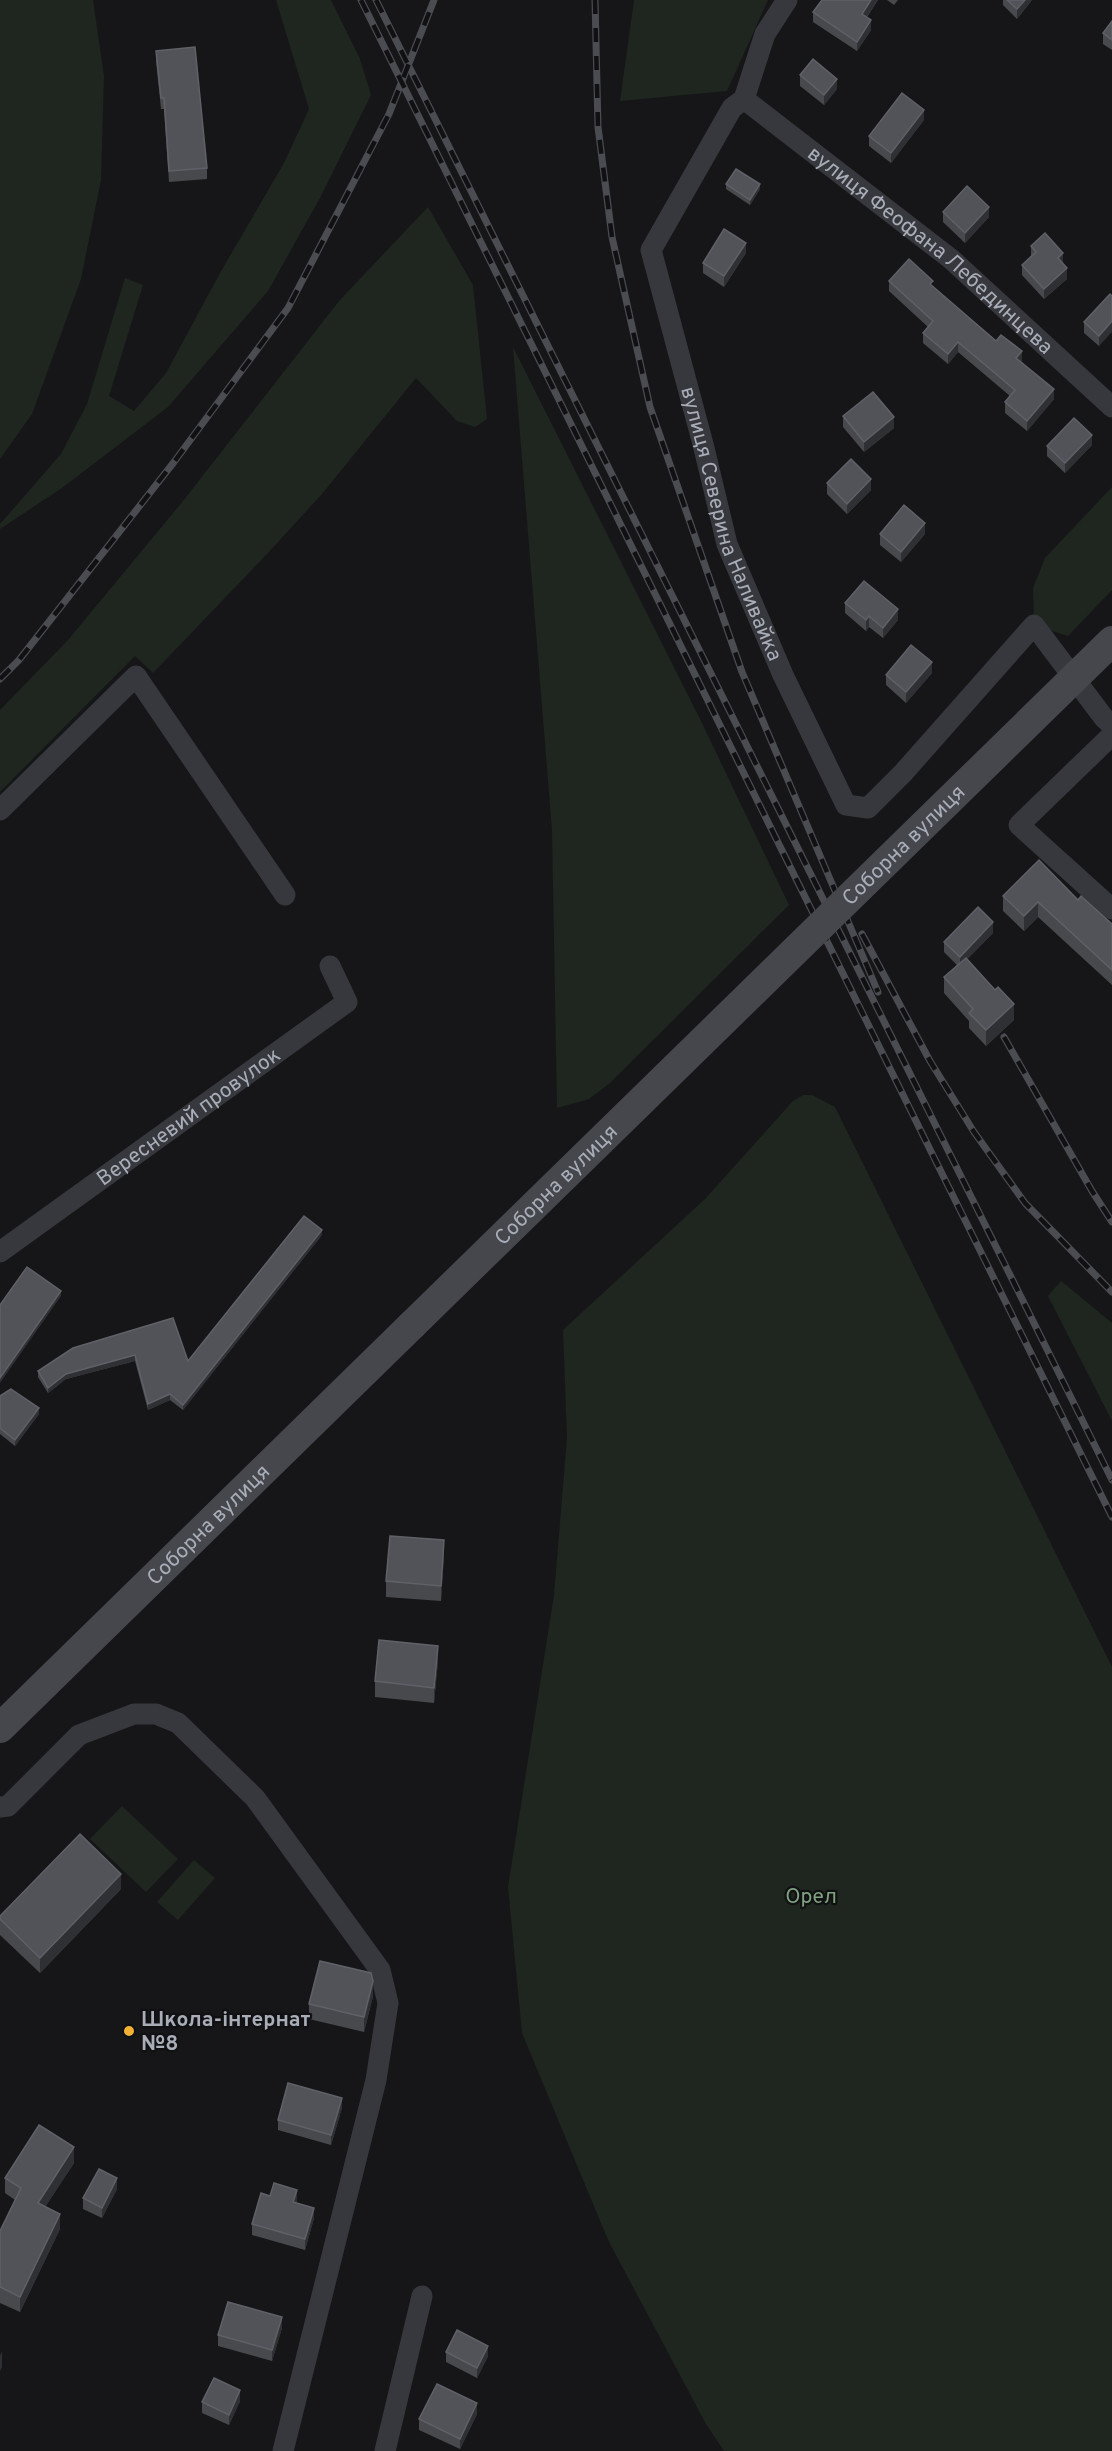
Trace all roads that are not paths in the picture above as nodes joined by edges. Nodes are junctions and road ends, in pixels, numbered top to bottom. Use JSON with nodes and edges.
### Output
{"nodes":[{"id":1,"x":787,"y":0,"type":"edge"},
{"id":2,"x":744,"y":99,"type":"junction"},
{"id":3,"x":1112,"y":406,"type":"edge"},
{"id":4,"x":1112,"y":641,"type":"edge"},
{"id":5,"x":1112,"y":725,"type":"edge"},
{"id":6,"x":1112,"y":735,"type":"edge"},
{"id":7,"x":0,"y":810,"type":"edge"},
{"id":8,"x":285,"y":895,"type":"dead end"},
{"id":9,"x":1112,"y":909,"type":"edge"},
{"id":10,"x":330,"y":966,"type":"dead end"},
{"id":11,"x":0,"y":1252,"type":"edge"},
{"id":12,"x":0,"y":1728,"type":"edge"},
{"id":13,"x":0,"y":1807,"type":"edge"},
{"id":14,"x":422,"y":2296,"type":"dead end"},
{"id":15,"x":283,"y":2451,"type":"edge"},
{"id":16,"x":385,"y":2451,"type":"edge"}],
"edges":[{"from":1,"to":2,"type":"street","name":"вулиця Северина Наливайка"},
{"from":2,"to":3,"type":"street","name":"вулиця Феофана Лебединцева"},
{"from":2,"to":5,"type":"street","name":"вулиця Северина Наливайка"},
{"from":4,"to":12,"type":"main road","name":"Соборна вулиця","bridge":true},
{"from":6,"to":9,"type":"street"},
{"from":7,"to":8,"type":"street"},
{"from":10,"to":11,"type":"street","name":"Вересневий провулок"},
{"from":13,"to":15,"type":"street"},
{"from":14,"to":16,"type":"street"}]}
